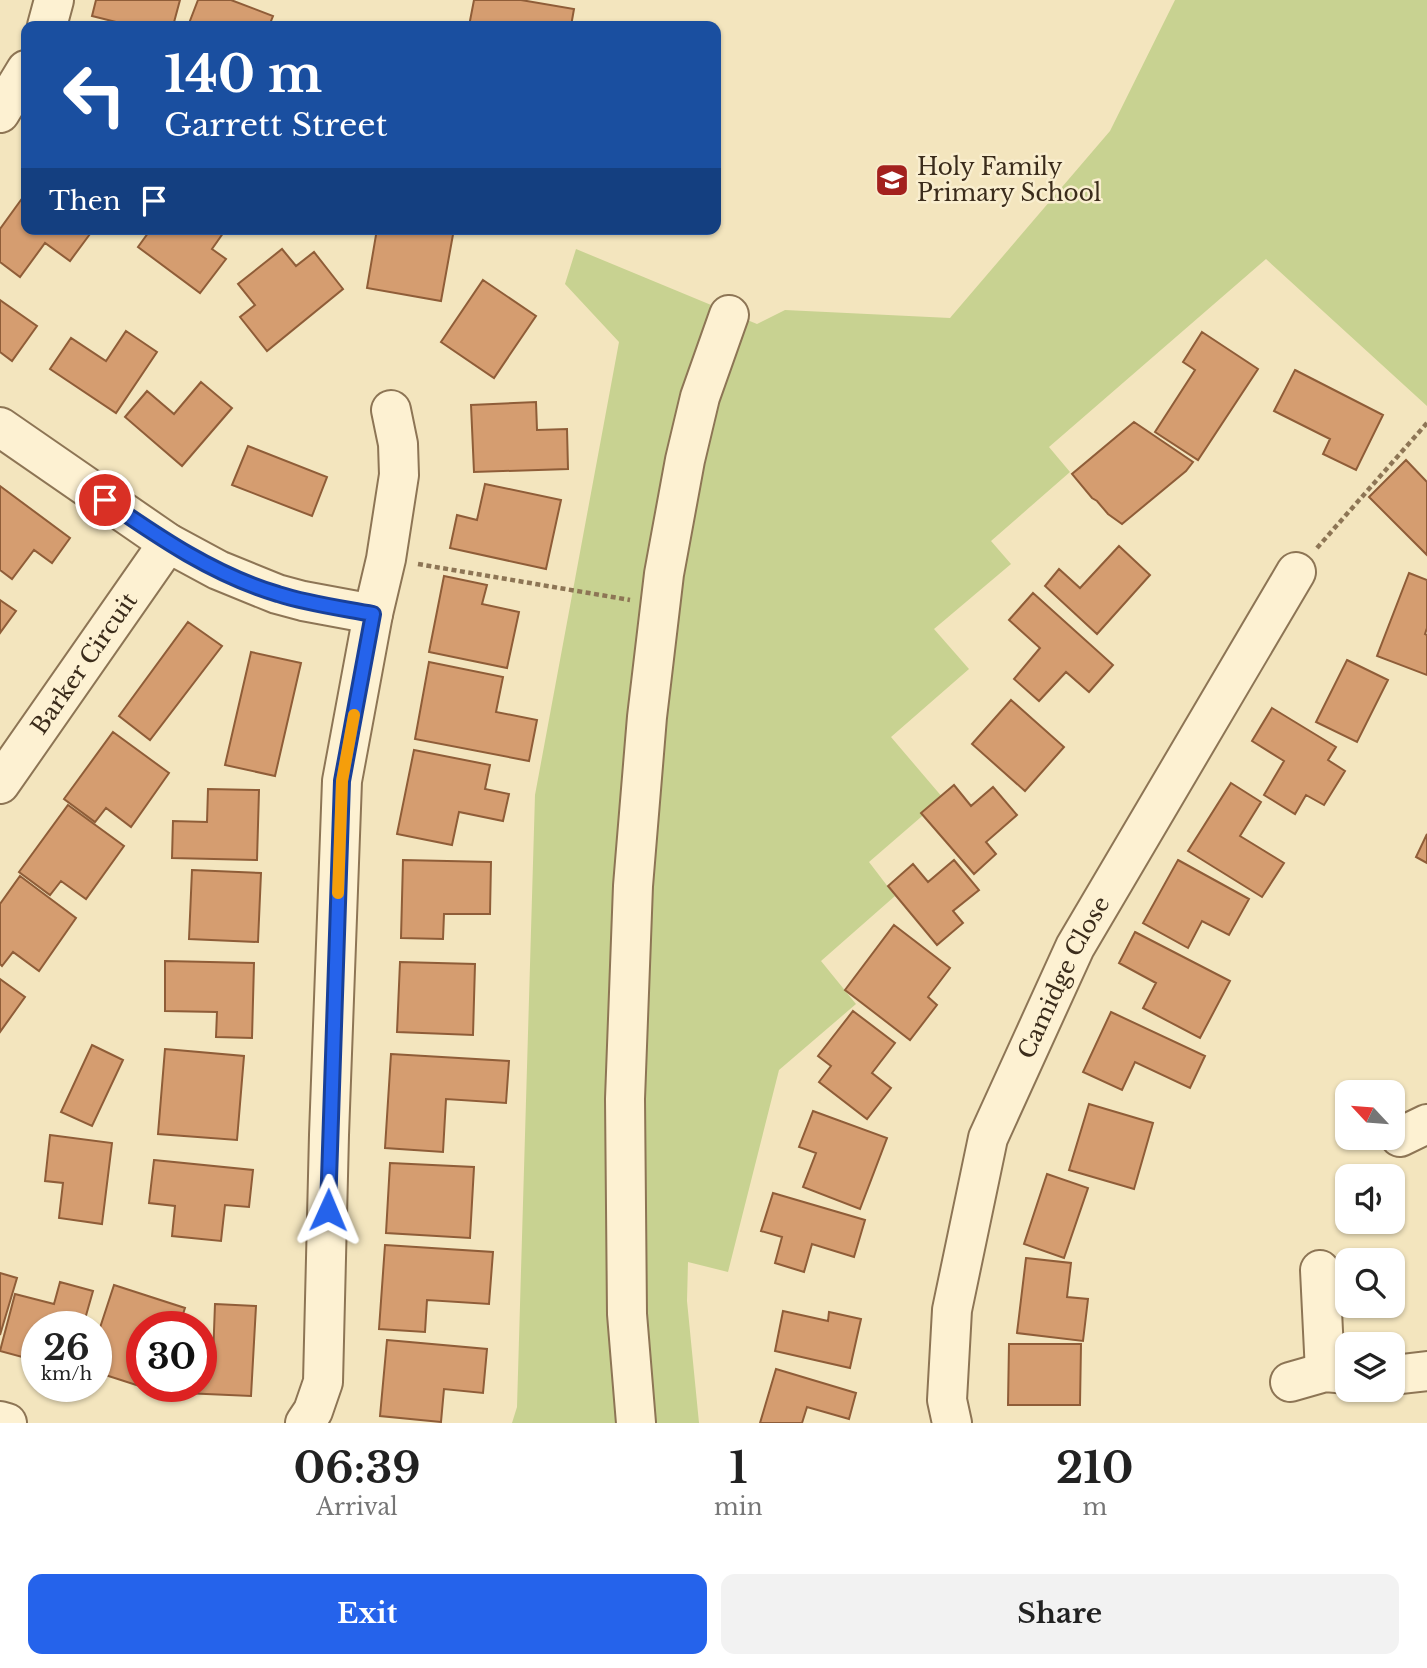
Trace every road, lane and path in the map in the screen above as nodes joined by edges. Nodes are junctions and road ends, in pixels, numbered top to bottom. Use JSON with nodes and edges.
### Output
{"nodes":[{"id":1,"x":54,"y":0,"type":"edge"},
{"id":2,"x":48,"y":21,"type":"edge"},
{"id":3,"x":21,"y":78,"type":"edge"},
{"id":4,"x":0,"y":113,"type":"edge"},
{"id":5,"x":729,"y":315,"type":"dead end"},
{"id":6,"x":391,"y":410,"type":"dead end"},
{"id":7,"x":1427,"y":423,"type":"edge"},
{"id":8,"x":0,"y":427,"type":"edge"},
{"id":9,"x":168,"y":543,"type":"junction"},
{"id":10,"x":386,"y":559,"type":"junction"},
{"id":11,"x":1296,"y":572,"type":"joint"},
{"id":12,"x":660,"y":605,"type":"junction"},
{"id":13,"x":373,"y":614,"type":"junction"},
{"id":14,"x":0,"y":783,"type":"edge"},
{"id":15,"x":1320,"y":1270,"type":"dead end"},
{"id":16,"x":1427,"y":1371,"type":"edge"},
{"id":17,"x":1405,"y":1374,"type":"edge"},
{"id":18,"x":1321,"y":1376,"type":"edge"},
{"id":19,"x":0,"y":1421,"type":"edge"},
{"id":20,"x":7,"y":1423,"type":"edge"},
{"id":21,"x":305,"y":1423,"type":"edge"},
{"id":22,"x":636,"y":1423,"type":"edge"},
{"id":23,"x":952,"y":1423,"type":"edge"}],
"edges":[{"from":1,"to":2,"type":"street"},
{"from":3,"to":4,"type":"street"},
{"from":5,"to":12,"type":"street"},
{"from":6,"to":10,"type":"street"},
{"from":7,"to":11,"type":"path"},
{"from":8,"to":9,"type":"street"},
{"from":9,"to":13,"type":"street"},
{"from":9,"to":14,"type":"street","name":"Barker Circuit"},
{"from":10,"to":12,"type":"path"},
{"from":10,"to":13,"type":"street"},
{"from":11,"to":23,"type":"street","name":"Camidge Close"},
{"from":12,"to":22,"type":"street"},
{"from":13,"to":21,"type":"street"},
{"from":15,"to":18,"type":"street"},
{"from":16,"to":17,"type":"street"},
{"from":19,"to":20,"type":"street"}]}
